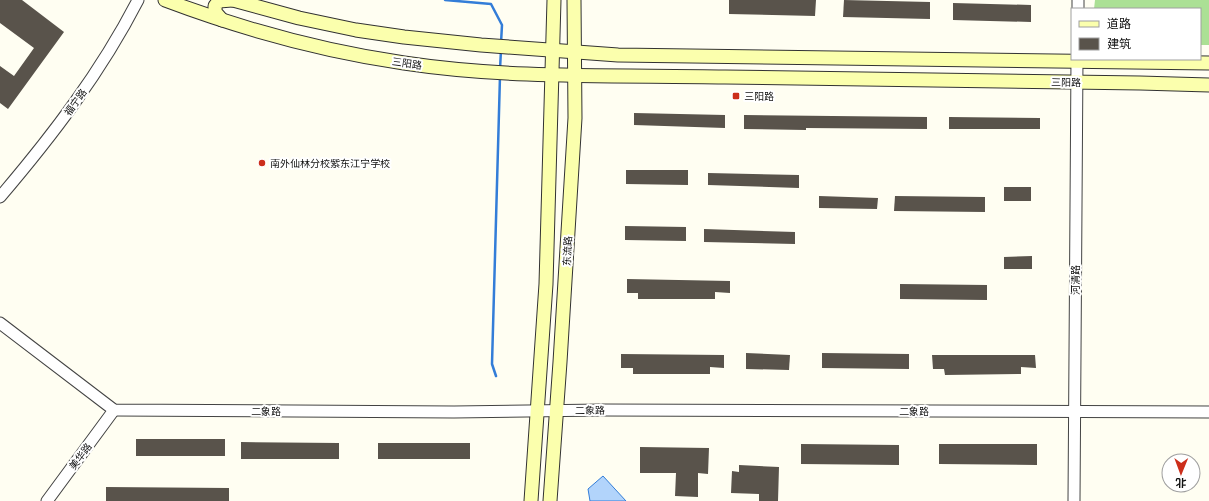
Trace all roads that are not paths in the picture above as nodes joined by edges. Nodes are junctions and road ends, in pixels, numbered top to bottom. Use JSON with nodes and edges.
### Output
{"nodes":[{"id":1,"x":138,"y":0,"type":"edge"},
{"id":2,"x":165,"y":0,"type":"edge"},
{"id":3,"x":233,"y":0,"type":"edge"},
{"id":4,"x":554,"y":0,"type":"edge"},
{"id":5,"x":574,"y":0,"type":"edge"},
{"id":6,"x":222,"y":20,"type":"junction"},
{"id":7,"x":554,"y":50,"type":"junction"},
{"id":8,"x":574,"y":52,"type":"junction"},
{"id":9,"x":1071,"y":60,"type":"edge"},
{"id":10,"x":1077,"y":60,"type":"edge"},
{"id":11,"x":1209,"y":63,"type":"edge"},
{"id":12,"x":553,"y":75,"type":"junction"},
{"id":13,"x":575,"y":75,"type":"junction"},
{"id":14,"x":1077,"y":82,"type":"junction"},
{"id":15,"x":1209,"y":85,"type":"edge"},
{"id":16,"x":0,"y":197,"type":"edge"},
{"id":17,"x":0,"y":323,"type":"edge"},
{"id":18,"x":114,"y":410,"type":"junction"},
{"id":19,"x":557,"y":410,"type":"junction"},
{"id":20,"x":537,"y":411,"type":"junction"},
{"id":21,"x":1074,"y":412,"type":"junction"},
{"id":22,"x":1209,"y":412,"type":"edge"},
{"id":23,"x":47,"y":501,"type":"edge"},
{"id":24,"x":531,"y":501,"type":"edge"},
{"id":25,"x":550,"y":501,"type":"edge"},
{"id":26,"x":1074,"y":501,"type":"edge"}],
"edges":[{"from":1,"to":16,"type":"street","name":"福宁路"},
{"from":2,"to":6,"type":"main road","name":"三阳路"},
{"from":3,"to":6,"type":"main road"},
{"from":3,"to":7,"type":"main road","name":"三阳路"},
{"from":4,"to":7,"type":"main road","name":"东流路"},
{"from":5,"to":8,"type":"main road","name":"东流路"},
{"from":6,"to":12,"type":"main road","name":"三阳路"},
{"from":7,"to":8,"type":"main road","name":"三阳路"},
{"from":7,"to":12,"type":"main road","name":"东流路"},
{"from":8,"to":9,"type":"main road","name":"三阳路"},
{"from":8,"to":13,"type":"main road","name":"东流路"},
{"from":10,"to":11,"type":"main road","name":"三阳路"},
{"from":10,"to":14,"type":"street","name":"河清路"},
{"from":12,"to":13,"type":"main road","name":"三阳路"},
{"from":12,"to":20,"type":"main road","name":"东流路"},
{"from":13,"to":14,"type":"main road","name":"三阳路"},
{"from":13,"to":19,"type":"main road","name":"东流路"},
{"from":14,"to":15,"type":"main road","name":"三阳路"},
{"from":14,"to":21,"type":"street","name":"河清路"},
{"from":17,"to":18,"type":"street"},
{"from":18,"to":20,"type":"street","name":"二象路"},
{"from":18,"to":23,"type":"street","name":"美华路"},
{"from":19,"to":20,"type":"street","name":"二象路"},
{"from":19,"to":21,"type":"street","name":"二象路"},
{"from":19,"to":25,"type":"main road","name":"东流路"},
{"from":20,"to":24,"type":"main road","name":"东流路"},
{"from":21,"to":22,"type":"street","name":"二象路"},
{"from":21,"to":26,"type":"street","name":"河清路"}]}
